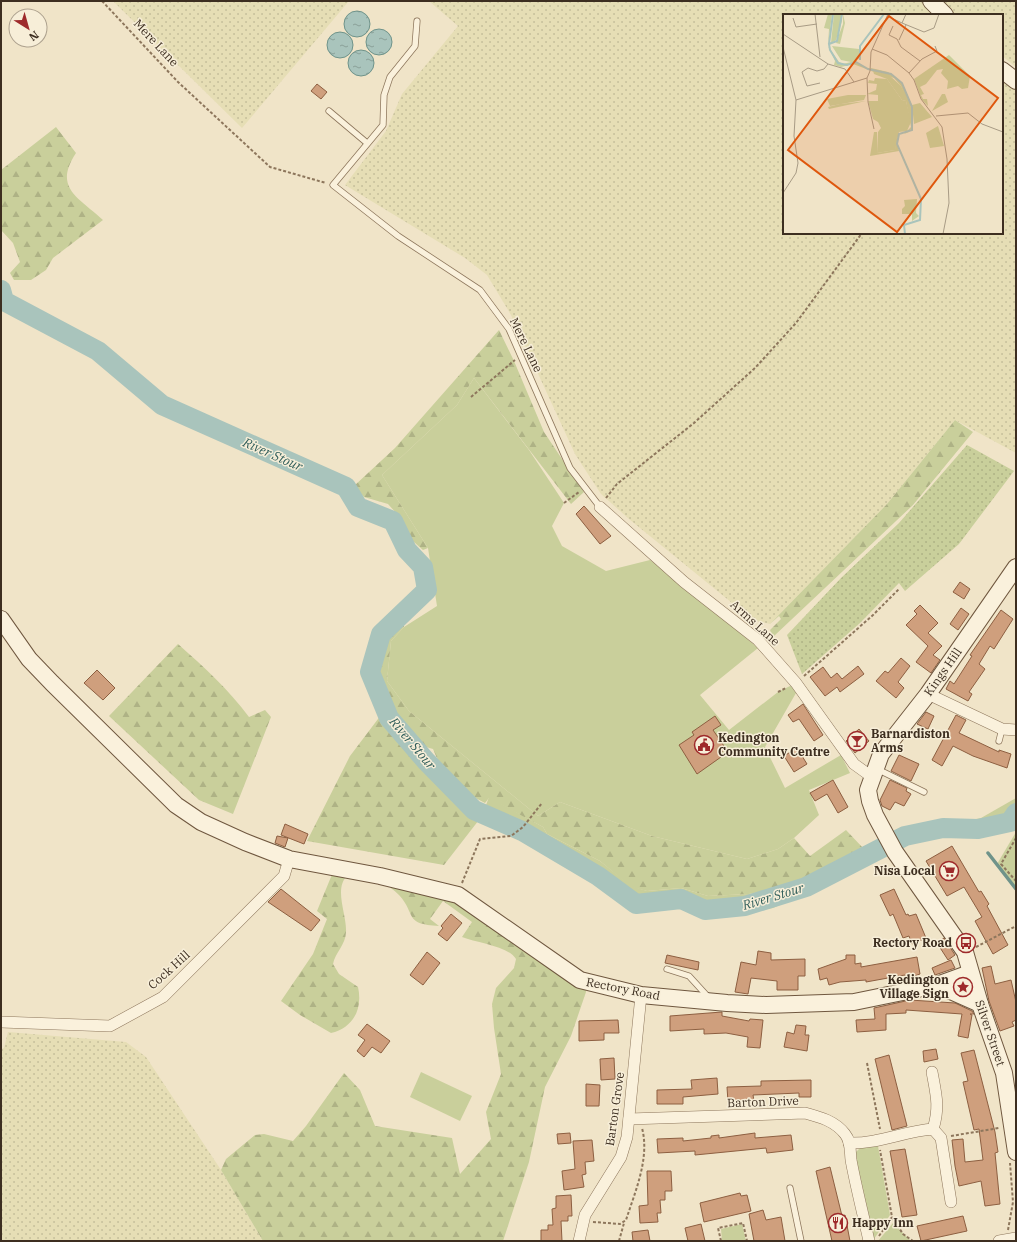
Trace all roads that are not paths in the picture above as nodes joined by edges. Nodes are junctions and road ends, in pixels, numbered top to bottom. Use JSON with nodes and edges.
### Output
{"nodes":[{"id":1,"x":931,"y":1,"type":"edge"},
{"id":2,"x":944,"y":14,"type":"edge"},
{"id":3,"x":418,"y":21,"type":"dead end"},
{"id":4,"x":1003,"y":71,"type":"edge"},
{"id":5,"x":1016,"y":81,"type":"edge"},
{"id":6,"x":329,"y":111,"type":"dead end"},
{"id":7,"x":368,"y":143,"type":"junction"},
{"id":8,"x":600,"y":507,"type":"joint"},
{"id":9,"x":1016,"y":567,"type":"edge"},
{"id":10,"x":1,"y":619,"type":"edge"},
{"id":11,"x":928,"y":694,"type":"junction"},
{"id":12,"x":1002,"y":729,"type":"junction"},
{"id":13,"x":1016,"y":730,"type":"edge"},
{"id":14,"x":999,"y":741,"type":"dead end"},
{"id":15,"x":874,"y":773,"type":"junction"},
{"id":16,"x":924,"y":792,"type":"dead end"},
{"id":17,"x":289,"y":859,"type":"junction"},
{"id":18,"x":667,"y":968,"type":"dead end"},
{"id":19,"x":970,"y":973,"type":"junction"},
{"id":20,"x":937,"y":986,"type":"junction"},
{"id":21,"x":641,"y":995,"type":"junction"},
{"id":22,"x":713,"y":1002,"type":"junction"},
{"id":23,"x":980,"y":1004,"type":"junction"},
{"id":24,"x":1,"y":1022,"type":"edge"},
{"id":25,"x":932,"y":1072,"type":"dead end"},
{"id":26,"x":634,"y":1119,"type":"junction"},
{"id":27,"x":933,"y":1129,"type":"junction"},
{"id":28,"x":849,"y":1143,"type":"junction"},
{"id":29,"x":1013,"y":1155,"type":"edge"},
{"id":30,"x":790,"y":1188,"type":"dead end"},
{"id":31,"x":951,"y":1202,"type":"dead end"},
{"id":32,"x":579,"y":1241,"type":"edge"},
{"id":33,"x":801,"y":1241,"type":"edge"},
{"id":34,"x":869,"y":1241,"type":"edge"}],
"edges":[{"from":1,"to":2,"type":"street"},
{"from":3,"to":7,"type":"lane"},
{"from":4,"to":5,"type":"street"},
{"from":6,"to":7,"type":"lane"},
{"from":7,"to":8,"type":"lane","name":"Mere Lane"},
{"from":8,"to":15,"type":"street","name":"Arms Lane"},
{"from":9,"to":11,"type":"street","name":"Kings Hill"},
{"from":10,"to":17,"type":"street","name":"Rectory Road"},
{"from":11,"to":12,"type":"street"},
{"from":11,"to":15,"type":"street","name":"Kings Hill"},
{"from":12,"to":13,"type":"street"},
{"from":12,"to":14,"type":"lane"},
{"from":15,"to":16,"type":"lane"},
{"from":15,"to":19,"type":"street","name":"Silver Street"},
{"from":17,"to":21,"type":"street","name":"Rectory Road"},
{"from":17,"to":24,"type":"street","name":"Cock Hill"},
{"from":18,"to":22,"type":"lane"},
{"from":19,"to":20,"type":"street","name":"Rectory Road"},
{"from":19,"to":23,"type":"street","name":"Silver Street"},
{"from":20,"to":22,"type":"street","name":"Rectory Road"},
{"from":20,"to":23,"type":"street"},
{"from":21,"to":22,"type":"street","name":"Rectory Road"},
{"from":21,"to":26,"type":"street","name":"Barton Grove"},
{"from":23,"to":29,"type":"street","name":"Silver Street"},
{"from":25,"to":27,"type":"street"},
{"from":26,"to":28,"type":"street","name":"Barton Drive"},
{"from":26,"to":32,"type":"street","name":"Barton Grove"},
{"from":27,"to":28,"type":"street"},
{"from":27,"to":31,"type":"street"},
{"from":28,"to":34,"type":"street"},
{"from":30,"to":33,"type":"lane"}]}
